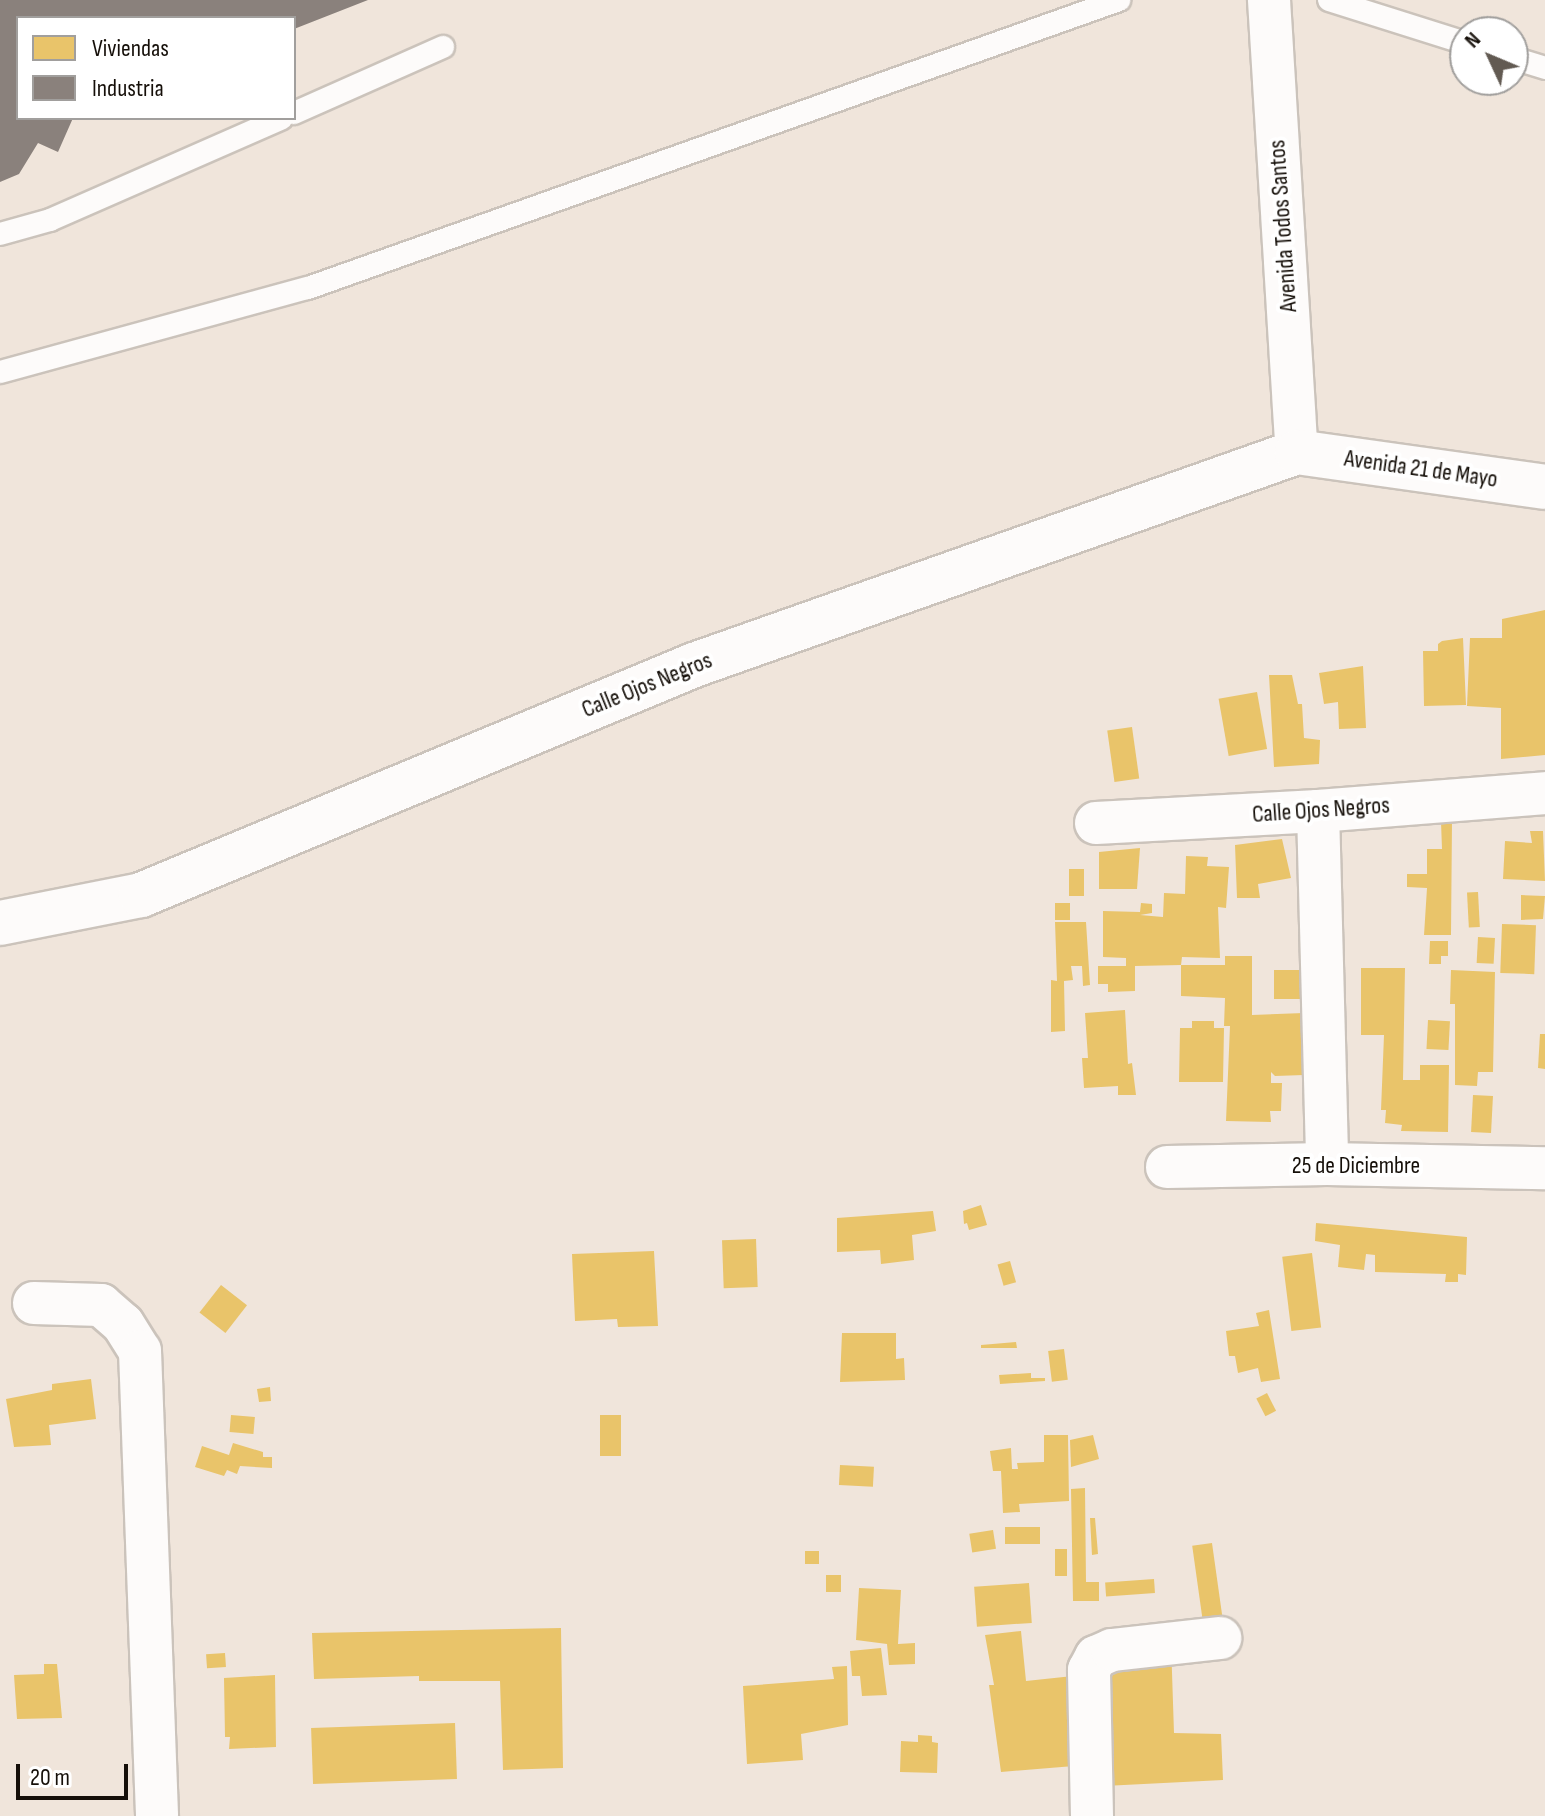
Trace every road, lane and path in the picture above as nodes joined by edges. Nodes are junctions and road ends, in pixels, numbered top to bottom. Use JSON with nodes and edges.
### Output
{"nodes":[{"id":1,"x":1119,"y":0,"type":"edge"},
{"id":2,"x":1269,"y":0,"type":"edge"},
{"id":3,"x":1329,"y":0,"type":"edge"},
{"id":4,"x":1449,"y":38,"type":"edge"},
{"id":5,"x":443,"y":47,"type":"dead end"},
{"id":6,"x":296,"y":112,"type":"edge"},
{"id":7,"x":277,"y":120,"type":"edge"},
{"id":8,"x":0,"y":234,"type":"edge"},
{"id":9,"x":0,"y":372,"type":"edge"},
{"id":10,"x":1297,"y":452,"type":"junction"},
{"id":11,"x":1545,"y":487,"type":"edge"},
{"id":12,"x":1545,"y":793,"type":"edge"},
{"id":13,"x":1318,"y":811,"type":"junction"},
{"id":14,"x":1096,"y":823,"type":"dead end"},
{"id":15,"x":0,"y":923,"type":"edge"},
{"id":16,"x":1327,"y":1164,"type":"junction"},
{"id":17,"x":1167,"y":1167,"type":"dead end"},
{"id":18,"x":1545,"y":1168,"type":"edge"},
{"id":19,"x":34,"y":1303,"type":"dead end"},
{"id":20,"x":1220,"y":1638,"type":"dead end"},
{"id":21,"x":157,"y":1816,"type":"edge"},
{"id":22,"x":1092,"y":1816,"type":"edge"}],
"edges":[{"from":1,"to":9,"type":"lane"},
{"from":2,"to":10,"type":"street","name":"Avenida Todos Santos"},
{"from":3,"to":4,"type":"lane"},
{"from":5,"to":6,"type":"lane"},
{"from":7,"to":8,"type":"lane"},
{"from":10,"to":11,"type":"street","name":"Avenida 21 de Mayo"},
{"from":10,"to":15,"type":"street","name":"Calle Ojos Negros"},
{"from":12,"to":13,"type":"street","name":"Calle Ojos Negros"},
{"from":13,"to":14,"type":"street","name":"Calle Ojos Negros"},
{"from":13,"to":16,"type":"street"},
{"from":16,"to":17,"type":"street","name":"25 de Diciembre"},
{"from":16,"to":18,"type":"street","name":"25 de Diciembre"},
{"from":19,"to":21,"type":"street"},
{"from":20,"to":22,"type":"street"}]}
